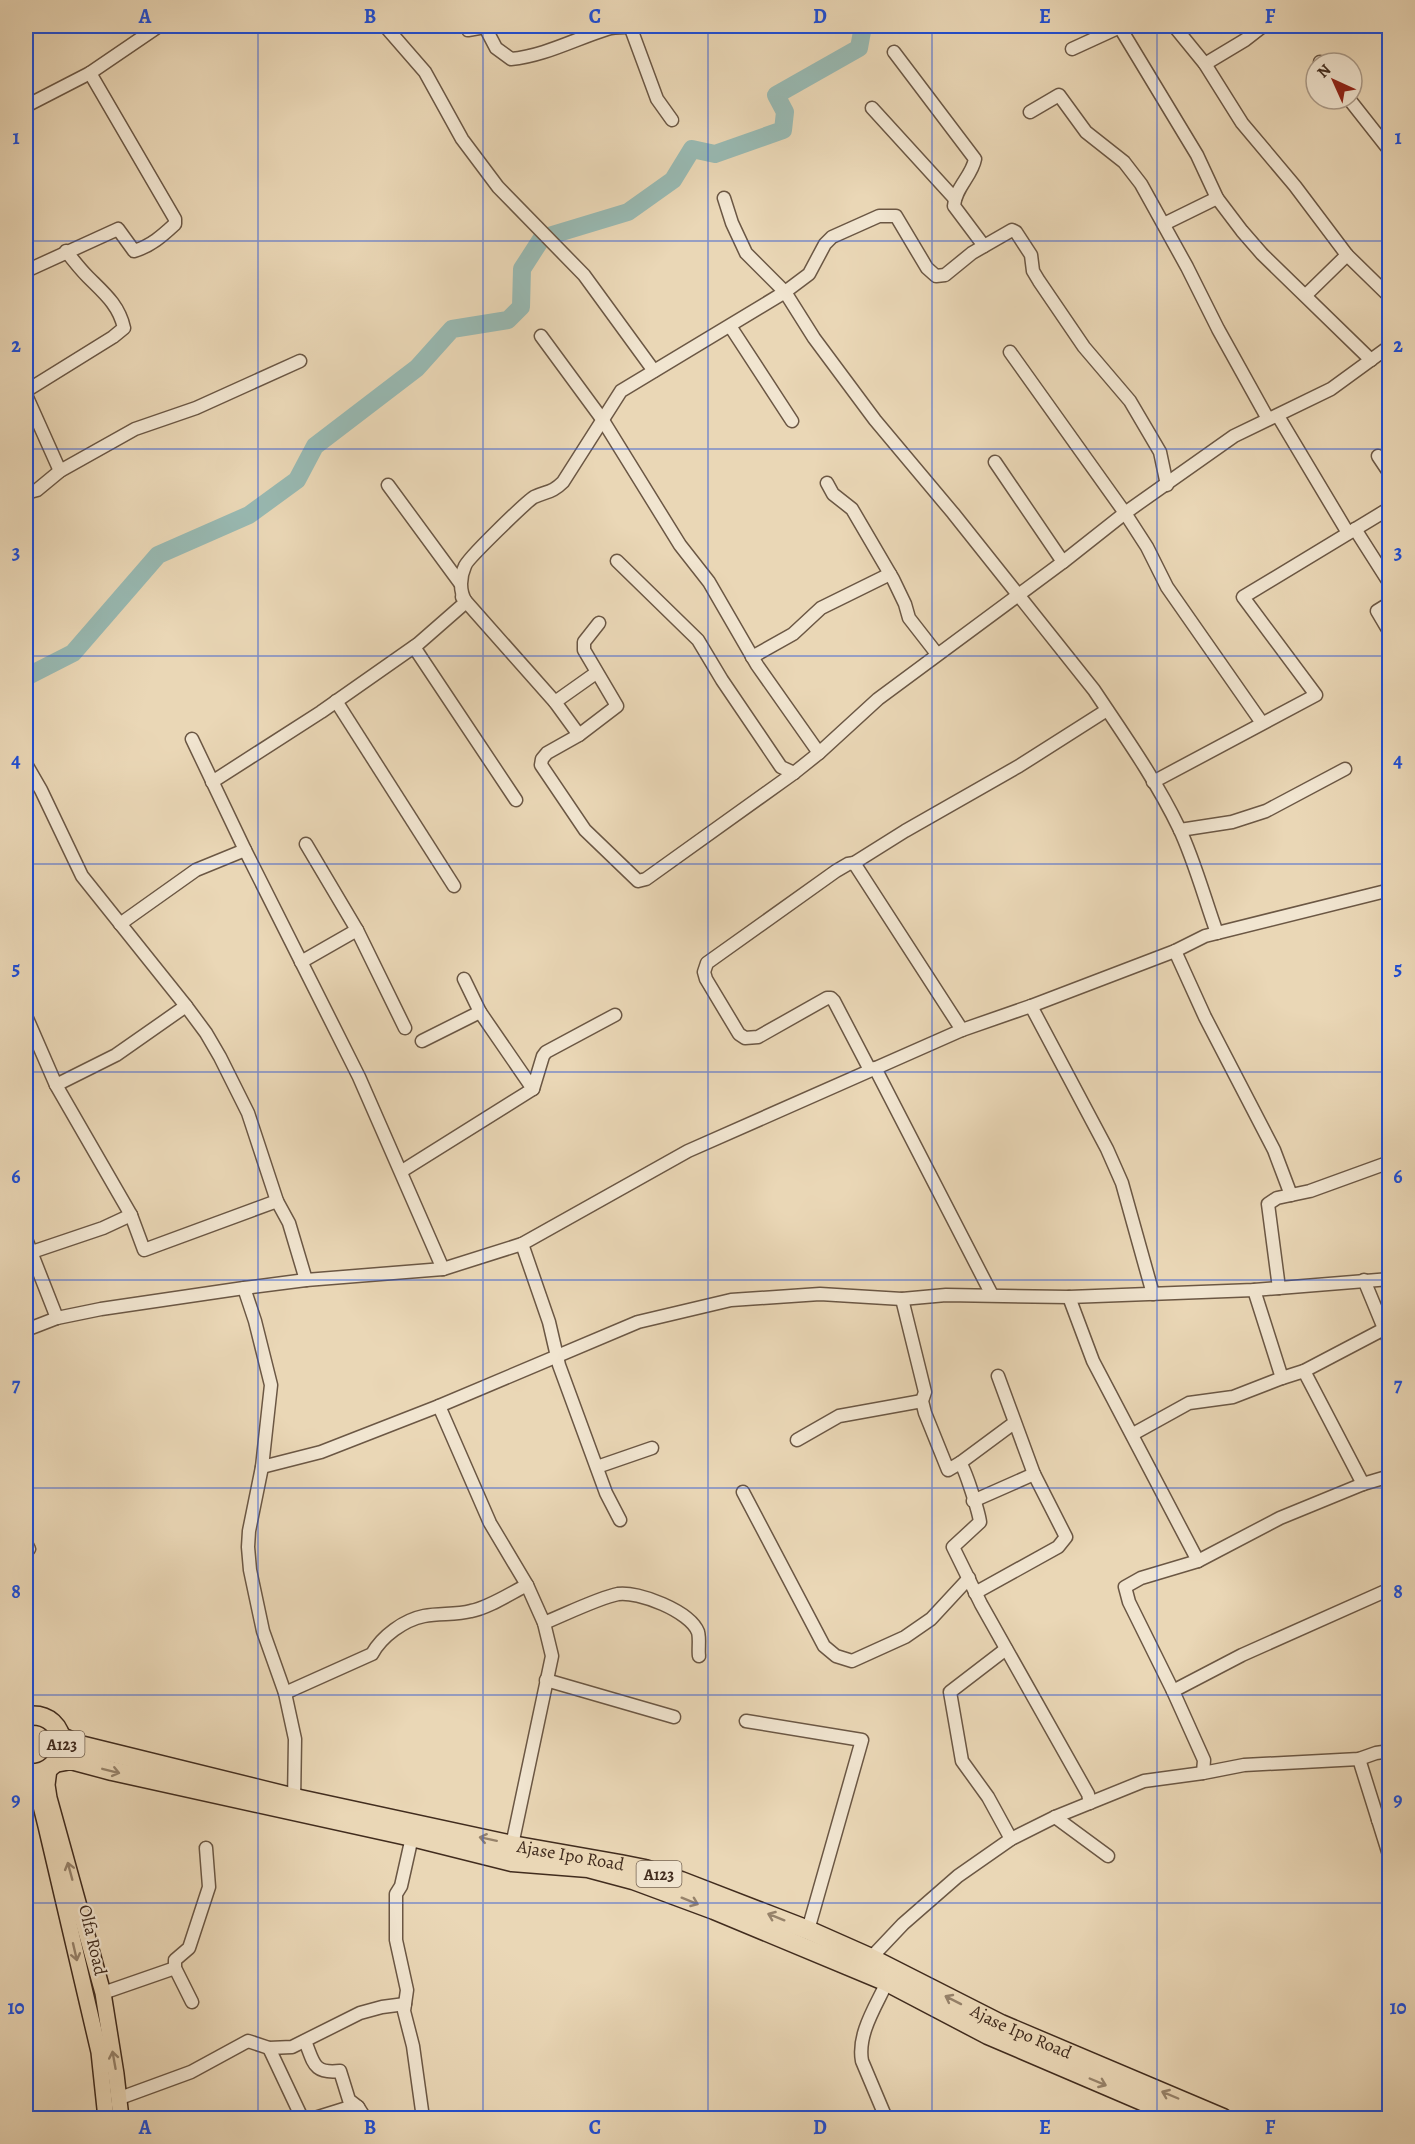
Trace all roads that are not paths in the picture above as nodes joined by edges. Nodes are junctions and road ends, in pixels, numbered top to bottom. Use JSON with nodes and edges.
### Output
{"nodes":[{"id":1,"x":159,"y":26,"type":"edge"},
{"id":2,"x":385,"y":26,"type":"edge"},
{"id":3,"x":466,"y":26,"type":"edge"},
{"id":4,"x":633,"y":26,"type":"edge"},
{"id":5,"x":1119,"y":26,"type":"edge"},
{"id":6,"x":1174,"y":26,"type":"edge"},
{"id":7,"x":1263,"y":26,"type":"edge"},
{"id":8,"x":1072,"y":49,"type":"dead end"},
{"id":9,"x":894,"y":52,"type":"dead end"},
{"id":10,"x":1205,"y":64,"type":"junction"},
{"id":11,"x":90,"y":72,"type":"junction"},
{"id":12,"x":26,"y":106,"type":"edge"},
{"id":13,"x":872,"y":108,"type":"dead end"},
{"id":14,"x":1358,"y":111,"type":"edge"},
{"id":15,"x":1030,"y":112,"type":"dead end"},
{"id":16,"x":672,"y":120,"type":"dead end"},
{"id":17,"x":1389,"y":151,"type":"edge"},
{"id":18,"x":724,"y":198,"type":"dead end"},
{"id":19,"x":1217,"y":198,"type":"junction"},
{"id":20,"x":955,"y":199,"type":"junction"},
{"id":21,"x":1164,"y":224,"type":"junction"},
{"id":22,"x":984,"y":246,"type":"junction"},
{"id":23,"x":66,"y":251,"type":"junction"},
{"id":24,"x":1347,"y":255,"type":"junction"},
{"id":25,"x":26,"y":271,"type":"edge"},
{"id":26,"x":785,"y":292,"type":"junction"},
{"id":27,"x":1306,"y":295,"type":"junction"},
{"id":28,"x":1389,"y":297,"type":"edge"},
{"id":29,"x":730,"y":326,"type":"junction"},
{"id":30,"x":541,"y":336,"type":"dead end"},
{"id":31,"x":1389,"y":346,"type":"edge"},
{"id":32,"x":1010,"y":352,"type":"dead end"},
{"id":33,"x":1371,"y":360,"type":"junction"},
{"id":34,"x":300,"y":361,"type":"dead end"},
{"id":35,"x":654,"y":371,"type":"junction"},
{"id":36,"x":26,"y":393,"type":"edge"},
{"id":37,"x":1273,"y":417,"type":"junction"},
{"id":38,"x":602,"y":419,"type":"junction"},
{"id":39,"x":792,"y":421,"type":"dead end"},
{"id":40,"x":1378,"y":456,"type":"dead end"},
{"id":41,"x":995,"y":462,"type":"dead end"},
{"id":42,"x":60,"y":471,"type":"junction"},
{"id":43,"x":1389,"y":474,"type":"edge"},
{"id":44,"x":827,"y":483,"type":"dead end"},
{"id":45,"x":388,"y":485,"type":"dead end"},
{"id":46,"x":1167,"y":485,"type":"junction"},
{"id":47,"x":26,"y":493,"type":"edge"},
{"id":48,"x":1389,"y":508,"type":"edge"},
{"id":49,"x":1125,"y":513,"type":"junction"},
{"id":50,"x":1351,"y":531,"type":"junction"},
{"id":51,"x":616,"y":561,"type":"dead end"},
{"id":52,"x":1063,"y":562,"type":"junction"},
{"id":53,"x":890,"y":574,"type":"junction"},
{"id":54,"x":460,"y":583,"type":"junction"},
{"id":55,"x":1389,"y":584,"type":"edge"},
{"id":56,"x":1018,"y":595,"type":"junction"},
{"id":57,"x":462,"y":597,"type":"junction"},
{"id":58,"x":1389,"y":603,"type":"edge"},
{"id":59,"x":599,"y":623,"type":"dead end"},
{"id":60,"x":1389,"y":633,"type":"edge"},
{"id":61,"x":414,"y":647,"type":"junction"},
{"id":62,"x":937,"y":654,"type":"junction"},
{"id":63,"x":752,"y":657,"type":"junction"},
{"id":64,"x":596,"y":673,"type":"junction"},
{"id":65,"x":336,"y":701,"type":"junction"},
{"id":66,"x":555,"y":702,"type":"junction"},
{"id":67,"x":1107,"y":710,"type":"junction"},
{"id":68,"x":1262,"y":723,"type":"junction"},
{"id":69,"x":579,"y":735,"type":"junction"},
{"id":70,"x":192,"y":739,"type":"dead end"},
{"id":71,"x":819,"y":753,"type":"junction"},
{"id":72,"x":26,"y":765,"type":"edge"},
{"id":73,"x":1345,"y":769,"type":"dead end"},
{"id":74,"x":794,"y":773,"type":"junction"},
{"id":75,"x":212,"y":782,"type":"junction"},
{"id":76,"x":1153,"y":782,"type":"junction"},
{"id":77,"x":516,"y":800,"type":"dead end"},
{"id":78,"x":1180,"y":830,"type":"junction"},
{"id":79,"x":306,"y":844,"type":"dead end"},
{"id":80,"x":245,"y":850,"type":"junction"},
{"id":81,"x":854,"y":863,"type":"junction"},
{"id":82,"x":454,"y":886,"type":"dead end"},
{"id":83,"x":1389,"y":890,"type":"edge"},
{"id":84,"x":120,"y":924,"type":"junction"},
{"id":85,"x":357,"y":930,"type":"junction"},
{"id":86,"x":1217,"y":933,"type":"junction"},
{"id":87,"x":1174,"y":951,"type":"junction"},
{"id":88,"x":301,"y":962,"type":"junction"},
{"id":89,"x":464,"y":979,"type":"dead end"},
{"id":90,"x":186,"y":1006,"type":"junction"},
{"id":91,"x":1031,"y":1006,"type":"junction"},
{"id":92,"x":480,"y":1012,"type":"junction"},
{"id":93,"x":615,"y":1015,"type":"dead end"},
{"id":94,"x":26,"y":1016,"type":"edge"},
{"id":95,"x":405,"y":1028,"type":"dead end"},
{"id":96,"x":962,"y":1030,"type":"junction"},
{"id":97,"x":422,"y":1041,"type":"dead end"},
{"id":98,"x":873,"y":1069,"type":"junction"},
{"id":99,"x":56,"y":1085,"type":"junction"},
{"id":100,"x":533,"y":1089,"type":"junction"},
{"id":101,"x":1389,"y":1162,"type":"edge"},
{"id":102,"x":402,"y":1171,"type":"junction"},
{"id":103,"x":1291,"y":1195,"type":"junction"},
{"id":104,"x":277,"y":1201,"type":"junction"},
{"id":105,"x":131,"y":1215,"type":"junction"},
{"id":106,"x":26,"y":1239,"type":"edge"},
{"id":107,"x":522,"y":1244,"type":"junction"},
{"id":108,"x":32,"y":1252,"type":"junction"},
{"id":109,"x":443,"y":1269,"type":"junction"},
{"id":110,"x":1389,"y":1279,"type":"edge"},
{"id":111,"x":306,"y":1280,"type":"junction"},
{"id":112,"x":1364,"y":1280,"type":"junction"},
{"id":113,"x":244,"y":1288,"type":"junction"},
{"id":114,"x":1279,"y":1288,"type":"junction"},
{"id":115,"x":1254,"y":1290,"type":"junction"},
{"id":116,"x":1153,"y":1294,"type":"junction"},
{"id":117,"x":992,"y":1295,"type":"junction"},
{"id":118,"x":1069,"y":1297,"type":"junction"},
{"id":119,"x":902,"y":1299,"type":"junction"},
{"id":120,"x":57,"y":1318,"type":"junction"},
{"id":121,"x":1384,"y":1329,"type":"junction"},
{"id":122,"x":26,"y":1330,"type":"edge"},
{"id":123,"x":1389,"y":1343,"type":"edge"},
{"id":124,"x":557,"y":1355,"type":"junction"},
{"id":125,"x":1304,"y":1371,"type":"junction"},
{"id":126,"x":998,"y":1376,"type":"dead end"},
{"id":127,"x":1282,"y":1378,"type":"junction"},
{"id":128,"x":922,"y":1401,"type":"junction"},
{"id":129,"x":439,"y":1406,"type":"junction"},
{"id":130,"x":1014,"y":1423,"type":"junction"},
{"id":131,"x":1133,"y":1434,"type":"junction"},
{"id":132,"x":797,"y":1440,"type":"dead end"},
{"id":133,"x":652,"y":1448,"type":"dead end"},
{"id":134,"x":960,"y":1463,"type":"junction"},
{"id":135,"x":262,"y":1467,"type":"junction"},
{"id":136,"x":597,"y":1467,"type":"junction"},
{"id":137,"x":1034,"y":1474,"type":"junction"},
{"id":138,"x":1389,"y":1476,"type":"edge"},
{"id":139,"x":1363,"y":1484,"type":"junction"},
{"id":140,"x":743,"y":1492,"type":"dead end"},
{"id":141,"x":973,"y":1501,"type":"junction"},
{"id":142,"x":620,"y":1520,"type":"dead end"},
{"id":143,"x":1198,"y":1561,"type":"junction"},
{"id":144,"x":969,"y":1578,"type":"junction"},
{"id":145,"x":527,"y":1585,"type":"junction"},
{"id":146,"x":1389,"y":1589,"type":"edge"},
{"id":147,"x":975,"y":1593,"type":"junction"},
{"id":148,"x":544,"y":1623,"type":"junction"},
{"id":149,"x":1006,"y":1648,"type":"junction"},
{"id":150,"x":699,"y":1656,"type":"dead end"},
{"id":151,"x":546,"y":1680,"type":"junction"},
{"id":152,"x":1173,"y":1690,"type":"junction"},
{"id":153,"x":285,"y":1693,"type":"junction"},
{"id":154,"x":26,"y":1716,"type":"edge"},
{"id":155,"x":674,"y":1717,"type":"dead end"},
{"id":156,"x":746,"y":1722,"type":"dead end"},
{"id":157,"x":60,"y":1736,"type":"junction"},
{"id":158,"x":1389,"y":1751,"type":"edge"},
{"id":159,"x":1359,"y":1759,"type":"junction"},
{"id":160,"x":52,"y":1766,"type":"junction"},
{"id":161,"x":1203,"y":1773,"type":"junction"},
{"id":162,"x":26,"y":1775,"type":"edge"},
{"id":163,"x":1090,"y":1803,"type":"junction"},
{"id":164,"x":294,"y":1804,"type":"junction"},
{"id":165,"x":1055,"y":1817,"type":"junction"},
{"id":166,"x":1384,"y":1818,"type":"edge"},
{"id":167,"x":412,"y":1837,"type":"junction"},
{"id":168,"x":1011,"y":1839,"type":"junction"},
{"id":169,"x":512,"y":1845,"type":"junction"},
{"id":170,"x":206,"y":1848,"type":"dead end"},
{"id":171,"x":1108,"y":1856,"type":"dead end"},
{"id":172,"x":1389,"y":1858,"type":"edge"},
{"id":173,"x":808,"y":1930,"type":"junction"},
{"id":174,"x":866,"y":1965,"type":"junction"},
{"id":175,"x":175,"y":1968,"type":"junction"},
{"id":176,"x":887,"y":1982,"type":"junction"},
{"id":177,"x":103,"y":1993,"type":"junction"},
{"id":178,"x":192,"y":2002,"type":"dead end"},
{"id":179,"x":405,"y":2004,"type":"junction"},
{"id":180,"x":304,"y":2041,"type":"junction"},
{"id":181,"x":269,"y":2048,"type":"junction"},
{"id":182,"x":120,"y":2098,"type":"junction"},
{"id":183,"x":358,"y":2108,"type":"junction"},
{"id":184,"x":106,"y":2118,"type":"edge"},
{"id":185,"x":121,"y":2118,"type":"edge"},
{"id":186,"x":302,"y":2118,"type":"edge"},
{"id":187,"x":315,"y":2118,"type":"edge"},
{"id":188,"x":365,"y":2118,"type":"edge"},
{"id":189,"x":423,"y":2118,"type":"edge"},
{"id":190,"x":886,"y":2118,"type":"edge"},
{"id":191,"x":1181,"y":2118,"type":"edge"},
{"id":192,"x":1223,"y":2118,"type":"edge"}],
"edges":[{"from":1,"to":11,"type":"street"},
{"from":2,"to":35,"type":"street"},
{"from":3,"to":4,"type":"street"},
{"from":4,"to":16,"type":"street"},
{"from":5,"to":8,"type":"street"},
{"from":5,"to":19,"type":"street"},
{"from":6,"to":10,"type":"street"},
{"from":7,"to":10,"type":"street"},
{"from":9,"to":20,"type":"street"},
{"from":10,"to":24,"type":"street"},
{"from":11,"to":12,"type":"street"},
{"from":11,"to":23,"type":"street"},
{"from":13,"to":20,"type":"street"},
{"from":14,"to":17,"type":"street"},
{"from":15,"to":21,"type":"street"},
{"from":18,"to":26,"type":"street"},
{"from":19,"to":21,"type":"street"},
{"from":19,"to":27,"type":"street"},
{"from":20,"to":22,"type":"street"},
{"from":21,"to":37,"type":"street"},
{"from":22,"to":26,"type":"street"},
{"from":22,"to":46,"type":"street"},
{"from":23,"to":25,"type":"street"},
{"from":23,"to":36,"type":"street"},
{"from":24,"to":27,"type":"street"},
{"from":24,"to":28,"type":"street"},
{"from":26,"to":29,"type":"street"},
{"from":26,"to":56,"type":"street"},
{"from":27,"to":33,"type":"street"},
{"from":29,"to":35,"type":"street"},
{"from":29,"to":39,"type":"street"},
{"from":30,"to":38,"type":"street"},
{"from":31,"to":33,"type":"street"},
{"from":32,"to":49,"type":"street"},
{"from":33,"to":37,"type":"street"},
{"from":34,"to":42,"type":"street"},
{"from":35,"to":38,"type":"street"},
{"from":36,"to":42,"type":"street"},
{"from":37,"to":46,"type":"street"},
{"from":37,"to":50,"type":"street"},
{"from":38,"to":54,"type":"street"},
{"from":38,"to":63,"type":"street"},
{"from":40,"to":43,"type":"street"},
{"from":41,"to":52,"type":"street"},
{"from":42,"to":47,"type":"street"},
{"from":44,"to":53,"type":"street"},
{"from":45,"to":54,"type":"street"},
{"from":46,"to":49,"type":"street"},
{"from":48,"to":50,"type":"street"},
{"from":49,"to":52,"type":"street"},
{"from":49,"to":68,"type":"street"},
{"from":50,"to":55,"type":"street"},
{"from":50,"to":68,"type":"street"},
{"from":51,"to":74,"type":"street"},
{"from":52,"to":56,"type":"street"},
{"from":53,"to":62,"type":"street"},
{"from":53,"to":63,"type":"street"},
{"from":54,"to":57,"type":"street"},
{"from":56,"to":62,"type":"street"},
{"from":56,"to":67,"type":"street"},
{"from":57,"to":61,"type":"street"},
{"from":57,"to":66,"type":"street"},
{"from":58,"to":60,"type":"street"},
{"from":59,"to":64,"type":"street"},
{"from":61,"to":65,"type":"street"},
{"from":61,"to":77,"type":"street"},
{"from":62,"to":71,"type":"street"},
{"from":63,"to":71,"type":"street"},
{"from":64,"to":66,"type":"street"},
{"from":64,"to":69,"type":"street"},
{"from":65,"to":75,"type":"street"},
{"from":65,"to":82,"type":"street"},
{"from":66,"to":69,"type":"street"},
{"from":67,"to":76,"type":"street"},
{"from":67,"to":81,"type":"street"},
{"from":68,"to":76,"type":"street"},
{"from":69,"to":74,"type":"street"},
{"from":70,"to":75,"type":"street"},
{"from":71,"to":74,"type":"street"},
{"from":72,"to":84,"type":"street"},
{"from":73,"to":78,"type":"street"},
{"from":75,"to":80,"type":"street"},
{"from":76,"to":78,"type":"street"},
{"from":78,"to":86,"type":"street"},
{"from":79,"to":85,"type":"street"},
{"from":80,"to":84,"type":"street"},
{"from":80,"to":88,"type":"street"},
{"from":81,"to":96,"type":"street"},
{"from":81,"to":98,"type":"street"},
{"from":83,"to":86,"type":"street"},
{"from":84,"to":90,"type":"street"},
{"from":85,"to":88,"type":"street"},
{"from":85,"to":95,"type":"street"},
{"from":86,"to":87,"type":"street"},
{"from":87,"to":91,"type":"street"},
{"from":87,"to":103,"type":"street"},
{"from":88,"to":102,"type":"street"},
{"from":89,"to":92,"type":"street"},
{"from":90,"to":99,"type":"street"},
{"from":90,"to":104,"type":"street"},
{"from":91,"to":96,"type":"street"},
{"from":91,"to":116,"type":"street"},
{"from":92,"to":97,"type":"street"},
{"from":92,"to":100,"type":"street"},
{"from":93,"to":100,"type":"street"},
{"from":94,"to":99,"type":"street"},
{"from":96,"to":98,"type":"street"},
{"from":98,"to":107,"type":"street"},
{"from":98,"to":117,"type":"street"},
{"from":99,"to":105,"type":"street"},
{"from":100,"to":102,"type":"street"},
{"from":101,"to":103,"type":"street"},
{"from":102,"to":109,"type":"street"},
{"from":103,"to":114,"type":"street"},
{"from":104,"to":105,"type":"street"},
{"from":104,"to":111,"type":"street"},
{"from":105,"to":108,"type":"street"},
{"from":106,"to":108,"type":"street"},
{"from":107,"to":109,"type":"street"},
{"from":107,"to":124,"type":"street"},
{"from":108,"to":120,"type":"street"},
{"from":109,"to":111,"type":"street"},
{"from":110,"to":112,"type":"street"},
{"from":111,"to":113,"type":"street"},
{"from":112,"to":114,"type":"street"},
{"from":112,"to":121,"type":"street"},
{"from":113,"to":120,"type":"street"},
{"from":113,"to":135,"type":"street"},
{"from":114,"to":115,"type":"street"},
{"from":115,"to":116,"type":"street"},
{"from":115,"to":127,"type":"street"},
{"from":116,"to":118,"type":"street"},
{"from":117,"to":118,"type":"street"},
{"from":117,"to":119,"type":"street"},
{"from":118,"to":131,"type":"street"},
{"from":119,"to":124,"type":"street"},
{"from":119,"to":128,"type":"street"},
{"from":120,"to":122,"type":"street"},
{"from":121,"to":123,"type":"street"},
{"from":121,"to":125,"type":"street"},
{"from":124,"to":129,"type":"street"},
{"from":124,"to":136,"type":"street"},
{"from":125,"to":127,"type":"street"},
{"from":125,"to":139,"type":"street"},
{"from":126,"to":130,"type":"street"},
{"from":127,"to":131,"type":"street"},
{"from":128,"to":132,"type":"street"},
{"from":128,"to":134,"type":"street"},
{"from":129,"to":135,"type":"street"},
{"from":129,"to":145,"type":"street"},
{"from":130,"to":134,"type":"street"},
{"from":130,"to":137,"type":"street"},
{"from":131,"to":143,"type":"street"},
{"from":133,"to":136,"type":"street"},
{"from":134,"to":141,"type":"street"},
{"from":135,"to":153,"type":"street"},
{"from":136,"to":142,"type":"street"},
{"from":137,"to":141,"type":"street"},
{"from":137,"to":147,"type":"street"},
{"from":138,"to":139,"type":"street"},
{"from":139,"to":143,"type":"street"},
{"from":140,"to":144,"type":"street"},
{"from":141,"to":144,"type":"street"},
{"from":143,"to":152,"type":"street"},
{"from":144,"to":147,"type":"street"},
{"from":145,"to":148,"type":"street"},
{"from":145,"to":153,"type":"street"},
{"from":146,"to":152,"type":"street"},
{"from":147,"to":149,"type":"street"},
{"from":148,"to":150,"type":"street"},
{"from":148,"to":151,"type":"street"},
{"from":149,"to":163,"type":"street"},
{"from":149,"to":168,"type":"street"},
{"from":151,"to":155,"type":"street"},
{"from":151,"to":169,"type":"street"},
{"from":152,"to":161,"type":"street"},
{"from":153,"to":164,"type":"street"},
{"from":154,"to":157,"type":"highway","number":"A123"},
{"from":156,"to":173,"type":"street"},
{"from":157,"to":160,"type":"highway","number":"A123"},
{"from":157,"to":164,"type":"highway","name":"Ajase Ipo Road","number":"A123"},
{"from":158,"to":159,"type":"street"},
{"from":159,"to":161,"type":"street"},
{"from":159,"to":166,"type":"street"},
{"from":160,"to":162,"type":"highway","number":"A123"},
{"from":160,"to":164,"type":"highway","name":"Ajase Ipo Road","number":"A123","one_way":true},
{"from":177,"to":160,"type":"main road","one_way":true},
{"from":161,"to":163,"type":"street"},
{"from":162,"to":184,"type":"main road","name":"Olfa Road","one_way":true},
{"from":163,"to":165,"type":"street"},
{"from":164,"to":167,"type":"highway","name":"Ajase Ipo Road","number":"A123"},
{"from":169,"to":164,"type":"highway","name":"Ajase Ipo Road","number":"A123","one_way":true},
{"from":165,"to":168,"type":"street"},
{"from":165,"to":171,"type":"street"},
{"from":166,"to":172,"type":"street"},
{"from":167,"to":174,"type":"highway","name":"Ajase Ipo Road","number":"A123","one_way":true},
{"from":167,"to":179,"type":"street"},
{"from":168,"to":174,"type":"street"},
{"from":173,"to":169,"type":"highway","name":"Ajase Ipo Road","number":"A123","one_way":true},
{"from":170,"to":175,"type":"street"},
{"from":173,"to":174,"type":"highway","name":"Ajase Ipo Road","number":"A123"},
{"from":174,"to":176,"type":"highway","name":"Ajase Ipo Road","number":"A123"},
{"from":192,"to":174,"type":"highway","name":"Ajase Ipo Road","number":"A123","one_way":true},
{"from":175,"to":177,"type":"street"},
{"from":175,"to":178,"type":"street"},
{"from":176,"to":190,"type":"street"},
{"from":176,"to":191,"type":"highway","name":"Ajase Ipo Road","number":"A123","one_way":true},
{"from":182,"to":177,"type":"main road","one_way":true},
{"from":179,"to":180,"type":"street"},
{"from":179,"to":189,"type":"street"},
{"from":180,"to":181,"type":"street"},
{"from":180,"to":183,"type":"street"},
{"from":181,"to":182,"type":"street"},
{"from":181,"to":186,"type":"street"},
{"from":182,"to":185,"type":"main road"},
{"from":183,"to":187,"type":"street"},
{"from":183,"to":188,"type":"street"}]}
